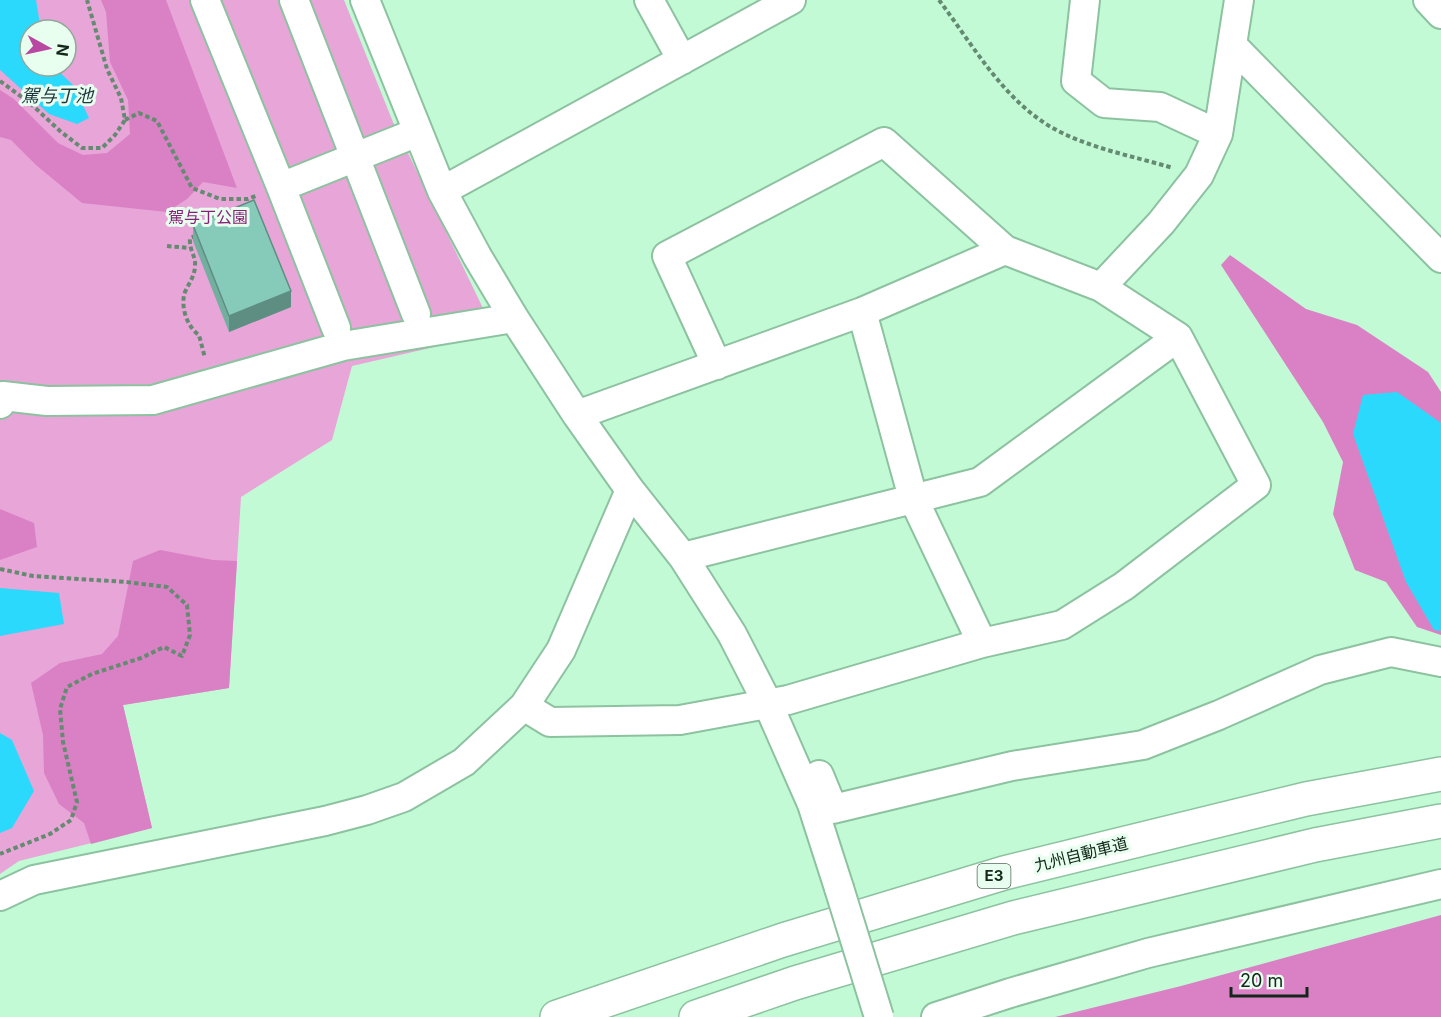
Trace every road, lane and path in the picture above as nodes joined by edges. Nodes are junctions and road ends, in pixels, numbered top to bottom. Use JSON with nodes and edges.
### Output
{"nodes":[{"id":1,"x":87,"y":0,"type":"edge"},
{"id":2,"x":205,"y":0,"type":"edge"},
{"id":3,"x":294,"y":0,"type":"edge"},
{"id":4,"x":365,"y":0,"type":"edge"},
{"id":5,"x":649,"y":0,"type":"edge"},
{"id":6,"x":791,"y":0,"type":"edge"},
{"id":7,"x":1085,"y":0,"type":"edge"},
{"id":8,"x":1239,"y":0,"type":"edge"},
{"id":9,"x":1428,"y":0,"type":"edge"},
{"id":10,"x":941,"y":1,"type":"edge"},
{"id":11,"x":1441,"y":14,"type":"edge"},
{"id":12,"x":1232,"y":45,"type":"junction"},
{"id":13,"x":681,"y":60,"type":"junction"},
{"id":14,"x":0,"y":81,"type":"edge"},
{"id":15,"x":125,"y":120,"type":"junction"},
{"id":16,"x":418,"y":132,"type":"junction"},
{"id":17,"x":1218,"y":134,"type":"junction"},
{"id":18,"x":355,"y":157,"type":"junction"},
{"id":19,"x":1199,"y":175,"type":"junction"},
{"id":20,"x":281,"y":187,"type":"junction"},
{"id":21,"x":442,"y":191,"type":"junction"},
{"id":22,"x":247,"y":205,"type":"edge"},
{"id":23,"x":201,"y":234,"type":"edge"},
{"id":24,"x":167,"y":246,"type":"dead end"},
{"id":25,"x":189,"y":248,"type":"junction"},
{"id":26,"x":1005,"y":250,"type":"junction"},
{"id":27,"x":1441,"y":258,"type":"edge"},
{"id":28,"x":1101,"y":287,"type":"junction"},
{"id":29,"x":862,"y":312,"type":"junction"},
{"id":30,"x":416,"y":314,"type":"dead end"},
{"id":31,"x":514,"y":318,"type":"junction"},
{"id":32,"x":336,"y":328,"type":"dead end"},
{"id":33,"x":1178,"y":337,"type":"junction"},
{"id":34,"x":717,"y":364,"type":"junction"},
{"id":35,"x":209,"y":384,"type":"junction"},
{"id":36,"x":0,"y":404,"type":"edge"},
{"id":37,"x":577,"y":415,"type":"junction"},
{"id":38,"x":630,"y":490,"type":"junction"},
{"id":39,"x":913,"y":498,"type":"junction"},
{"id":40,"x":683,"y":557,"type":"junction"},
{"id":41,"x":0,"y":569,"type":"edge"},
{"id":42,"x":982,"y":643,"type":"junction"},
{"id":43,"x":1441,"y":662,"type":"edge"},
{"id":44,"x":778,"y":702,"type":"junction"},
{"id":45,"x":524,"y":706,"type":"junction"},
{"id":46,"x":1441,"y":774,"type":"edge"},
{"id":47,"x":1441,"y":822,"type":"edge"},
{"id":48,"x":0,"y":854,"type":"edge"},
{"id":49,"x":1441,"y":884,"type":"edge"},
{"id":50,"x":0,"y":896,"type":"edge"},
{"id":51,"x":557,"y":1017,"type":"edge"},
{"id":52,"x":696,"y":1017,"type":"edge"},
{"id":53,"x":879,"y":1017,"type":"edge"},
{"id":54,"x":936,"y":1017,"type":"edge"}],
"edges":[{"from":1,"to":15,"type":"path"},
{"from":2,"to":20,"type":"street"},
{"from":3,"to":18,"type":"street"},
{"from":4,"to":16,"type":"street"},
{"from":5,"to":13,"type":"street"},
{"from":6,"to":13,"type":"street"},
{"from":7,"to":17,"type":"street"},
{"from":8,"to":12,"type":"street"},
{"from":9,"to":11,"type":"street"},
{"from":10,"to":19,"type":"path"},
{"from":12,"to":17,"type":"street"},
{"from":12,"to":27,"type":"street"},
{"from":13,"to":21,"type":"street"},
{"from":14,"to":15,"type":"path"},
{"from":15,"to":22,"type":"path"},
{"from":16,"to":18,"type":"street"},
{"from":16,"to":21,"type":"street"},
{"from":17,"to":19,"type":"street"},
{"from":18,"to":20,"type":"street"},
{"from":18,"to":30,"type":"street"},
{"from":19,"to":28,"type":"street"},
{"from":20,"to":32,"type":"street"},
{"from":21,"to":31,"type":"street"},
{"from":23,"to":25,"type":"path"},
{"from":24,"to":25,"type":"path"},
{"from":25,"to":35,"type":"path"},
{"from":26,"to":28,"type":"street"},
{"from":26,"to":29,"type":"street"},
{"from":26,"to":34,"type":"street"},
{"from":28,"to":33,"type":"street"},
{"from":29,"to":34,"type":"street"},
{"from":29,"to":39,"type":"street"},
{"from":31,"to":35,"type":"street"},
{"from":31,"to":37,"type":"street"},
{"from":33,"to":39,"type":"street"},
{"from":33,"to":42,"type":"street"},
{"from":34,"to":37,"type":"street"},
{"from":35,"to":36,"type":"street"},
{"from":37,"to":38,"type":"street"},
{"from":38,"to":40,"type":"street"},
{"from":38,"to":45,"type":"street"},
{"from":39,"to":40,"type":"street"},
{"from":39,"to":42,"type":"street"},
{"from":40,"to":44,"type":"street"},
{"from":41,"to":48,"type":"path"},
{"from":42,"to":44,"type":"street"},
{"from":43,"to":44,"type":"street"},
{"from":44,"to":45,"type":"street"},
{"from":44,"to":53,"type":"street","bridge":true},
{"from":45,"to":50,"type":"street"},
{"from":46,"to":51,"type":"highway","name":"九州自動車道","number":"E3"},
{"from":47,"to":52,"type":"highway"},
{"from":49,"to":54,"type":"street"}]}
